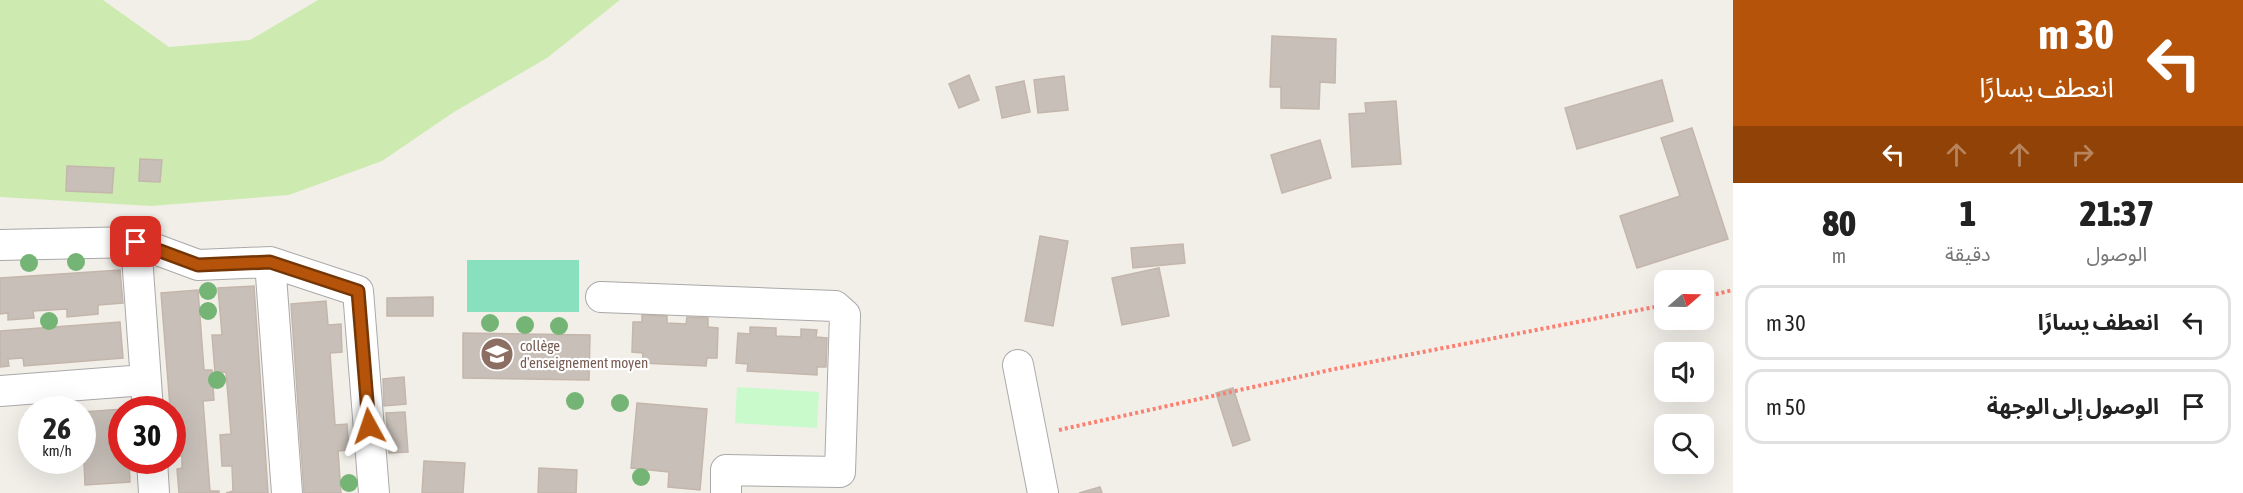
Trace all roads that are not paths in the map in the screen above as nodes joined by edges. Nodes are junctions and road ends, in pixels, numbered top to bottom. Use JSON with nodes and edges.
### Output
{"nodes":[{"id":1,"x":136,"y":242,"type":"junction"},
{"id":2,"x":0,"y":244,"type":"edge"},
{"id":3,"x":270,"y":262,"type":"junction"},
{"id":4,"x":601,"y":297,"type":"dead end"},
{"id":5,"x":1018,"y":365,"type":"dead end"},
{"id":6,"x":146,"y":380,"type":"junction"},
{"id":7,"x":0,"y":391,"type":"edge"},
{"id":8,"x":147,"y":396,"type":"edge"},
{"id":9,"x":153,"y":474,"type":"edge"},
{"id":10,"x":154,"y":493,"type":"edge"},
{"id":11,"x":287,"y":493,"type":"edge"},
{"id":12,"x":374,"y":493,"type":"edge"},
{"id":13,"x":726,"y":493,"type":"edge"},
{"id":14,"x":1043,"y":493,"type":"edge"}],
"edges":[{"from":1,"to":2,"type":"street"},
{"from":1,"to":3,"type":"street"},
{"from":1,"to":6,"type":"street"},
{"from":3,"to":11,"type":"street"},
{"from":3,"to":12,"type":"street"},
{"from":4,"to":13,"type":"street"},
{"from":5,"to":14,"type":"street"},
{"from":6,"to":7,"type":"street"},
{"from":6,"to":8,"type":"street"},
{"from":9,"to":10,"type":"street"}]}
